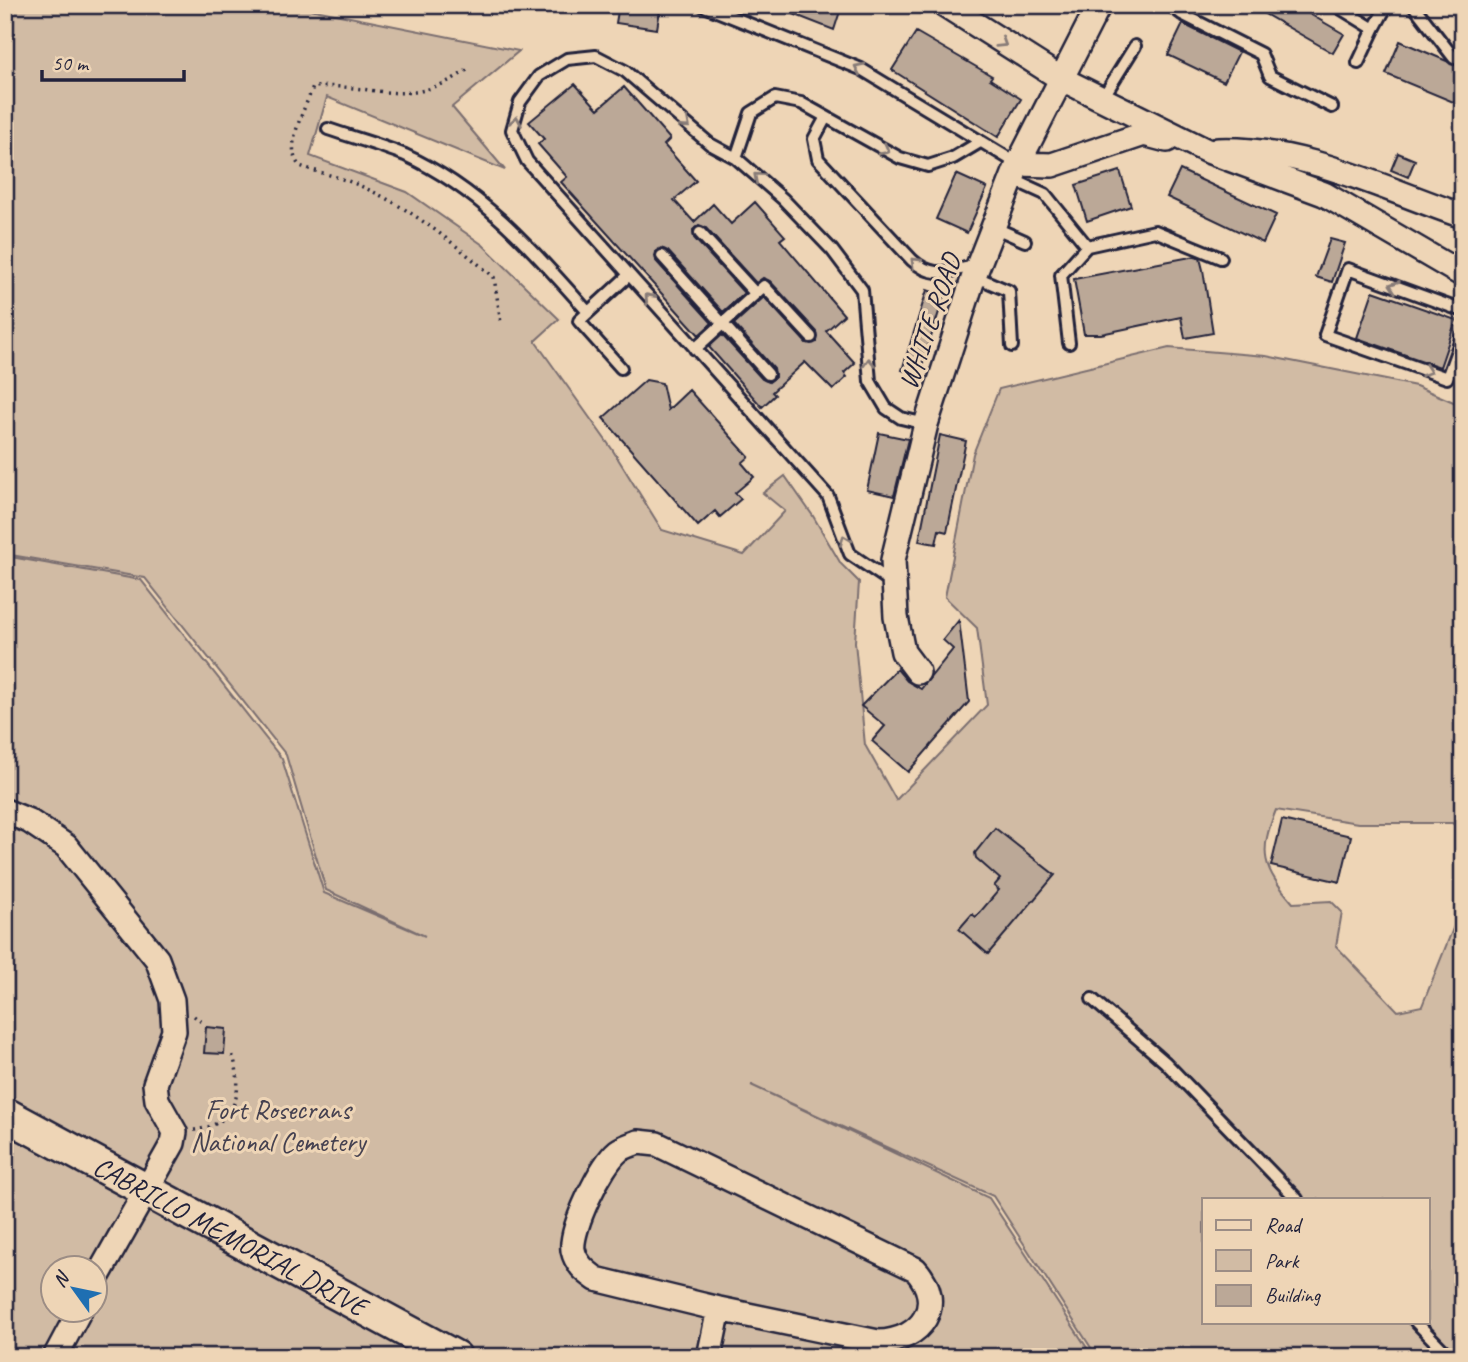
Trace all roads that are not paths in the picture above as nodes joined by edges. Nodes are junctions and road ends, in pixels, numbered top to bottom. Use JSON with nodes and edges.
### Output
{"nodes":[{"id":1,"x":702,"y":5,"type":"edge"},
{"id":2,"x":945,"y":5,"type":"edge"},
{"id":3,"x":1100,"y":5,"type":"edge"},
{"id":4,"x":1170,"y":5,"type":"edge"},
{"id":5,"x":1335,"y":5,"type":"edge"},
{"id":6,"x":1387,"y":5,"type":"edge"},
{"id":7,"x":1413,"y":5,"type":"edge"},
{"id":8,"x":1374,"y":29,"type":"junction"},
{"id":9,"x":1135,"y":46,"type":"dead end"},
{"id":10,"x":1454,"y":58,"type":"dead end"},
{"id":11,"x":1358,"y":63,"type":"dead end"},
{"id":12,"x":1060,"y":78,"type":"junction"},
{"id":13,"x":1102,"y":99,"type":"junction"},
{"id":14,"x":1332,"y":107,"type":"dead end"},
{"id":15,"x":826,"y":117,"type":"junction"},
{"id":16,"x":328,"y":130,"type":"dead end"},
{"id":17,"x":980,"y":142,"type":"junction"},
{"id":18,"x":1205,"y":150,"type":"junction"},
{"id":19,"x":736,"y":158,"type":"junction"},
{"id":20,"x":1015,"y":172,"type":"junction"},
{"id":21,"x":1463,"y":216,"type":"edge"},
{"id":22,"x":993,"y":227,"type":"junction"},
{"id":23,"x":700,"y":233,"type":"dead end"},
{"id":24,"x":1025,"y":241,"type":"dead end"},
{"id":25,"x":1087,"y":246,"type":"junction"},
{"id":26,"x":662,"y":256,"type":"dead end"},
{"id":27,"x":1221,"y":258,"type":"dead end"},
{"id":28,"x":976,"y":271,"type":"junction"},
{"id":29,"x":629,"y":275,"type":"junction"},
{"id":30,"x":1463,"y":275,"type":"edge"},
{"id":31,"x":755,"y":293,"type":"junction"},
{"id":32,"x":1461,"y":306,"type":"edge"},
{"id":33,"x":589,"y":312,"type":"junction"},
{"id":34,"x":723,"y":323,"type":"junction"},
{"id":35,"x":1463,"y":334,"type":"edge"},
{"id":36,"x":811,"y":337,"type":"dead end"},
{"id":37,"x":1069,"y":343,"type":"dead end"},
{"id":38,"x":1012,"y":346,"type":"dead end"},
{"id":39,"x":695,"y":349,"type":"junction"},
{"id":40,"x":621,"y":368,"type":"dead end"},
{"id":41,"x":768,"y":374,"type":"dead end"},
{"id":42,"x":926,"y":424,"type":"junction"},
{"id":43,"x":894,"y":584,"type":"junction"},
{"id":44,"x":918,"y":672,"type":"dead end"},
{"id":45,"x":5,"y":811,"type":"edge"},
{"id":46,"x":1092,"y":999,"type":"dead end"},
{"id":47,"x":5,"y":1114,"type":"edge"},
{"id":48,"x":146,"y":1192,"type":"junction"},
{"id":49,"x":1296,"y":1198,"type":"edge"},
{"id":50,"x":108,"y":1258,"type":"edge"},
{"id":51,"x":719,"y":1309,"type":"junction"},
{"id":52,"x":73,"y":1324,"type":"edge"},
{"id":53,"x":1418,"y":1324,"type":"edge"},
{"id":54,"x":55,"y":1357,"type":"edge"},
{"id":55,"x":455,"y":1357,"type":"edge"},
{"id":56,"x":709,"y":1357,"type":"edge"},
{"id":57,"x":1450,"y":1357,"type":"edge"}],
"edges":[{"from":17,"to":1,"type":"lane","one_way":true},
{"from":2,"to":12,"type":"street","one_way":true},
{"from":3,"to":12,"type":"street","name":"WHITE ROAD"},
{"from":4,"to":14,"type":"lane"},
{"from":5,"to":8,"type":"lane"},
{"from":6,"to":8,"type":"lane"},
{"from":7,"to":10,"type":"lane"},
{"from":8,"to":11,"type":"lane"},
{"from":9,"to":13,"type":"lane"},
{"from":12,"to":13,"type":"street"},
{"from":12,"to":20,"type":"street","name":"WHITE ROAD"},
{"from":13,"to":18,"type":"street"},
{"from":15,"to":17,"type":"lane","one_way":true},
{"from":15,"to":19,"type":"lane"},
{"from":28,"to":15,"type":"lane","one_way":true},
{"from":16,"to":33,"type":"lane"},
{"from":17,"to":20,"type":"lane"},
{"from":18,"to":20,"type":"street"},
{"from":18,"to":21,"type":"street"},
{"from":18,"to":30,"type":"street"},
{"from":29,"to":19,"type":"lane","one_way":true},
{"from":42,"to":19,"type":"lane","one_way":true},
{"from":20,"to":22,"type":"street","name":"WHITE ROAD"},
{"from":20,"to":25,"type":"lane"},
{"from":22,"to":24,"type":"lane"},
{"from":22,"to":28,"type":"street","name":"WHITE ROAD"},
{"from":23,"to":31,"type":"lane"},
{"from":25,"to":27,"type":"lane"},
{"from":25,"to":37,"type":"lane"},
{"from":26,"to":34,"type":"lane"},
{"from":28,"to":38,"type":"lane"},
{"from":28,"to":42,"type":"street","name":"WHITE ROAD"},
{"from":29,"to":33,"type":"lane"},
{"from":39,"to":29,"type":"lane","one_way":true},
{"from":31,"to":34,"type":"lane"},
{"from":31,"to":36,"type":"lane"},
{"from":32,"to":35,"type":"lane","one_way":true},
{"from":33,"to":40,"type":"lane"},
{"from":34,"to":39,"type":"lane"},
{"from":34,"to":41,"type":"lane"},
{"from":43,"to":39,"type":"lane","one_way":true},
{"from":42,"to":43,"type":"street","name":"WHITE ROAD"},
{"from":43,"to":44,"type":"street","name":"WHITE ROAD"},
{"from":45,"to":48,"type":"street"},
{"from":46,"to":49,"type":"lane"},
{"from":47,"to":48,"type":"main road","name":"CABRILLO MEMORIAL DRIVE"},
{"from":48,"to":50,"type":"street"},
{"from":48,"to":55,"type":"main road","name":"CABRILLO MEMORIAL DRIVE"},
{"from":51,"to":51,"type":"street"},
{"from":51,"to":56,"type":"street"},
{"from":52,"to":54,"type":"street"},
{"from":53,"to":57,"type":"lane"}]}
